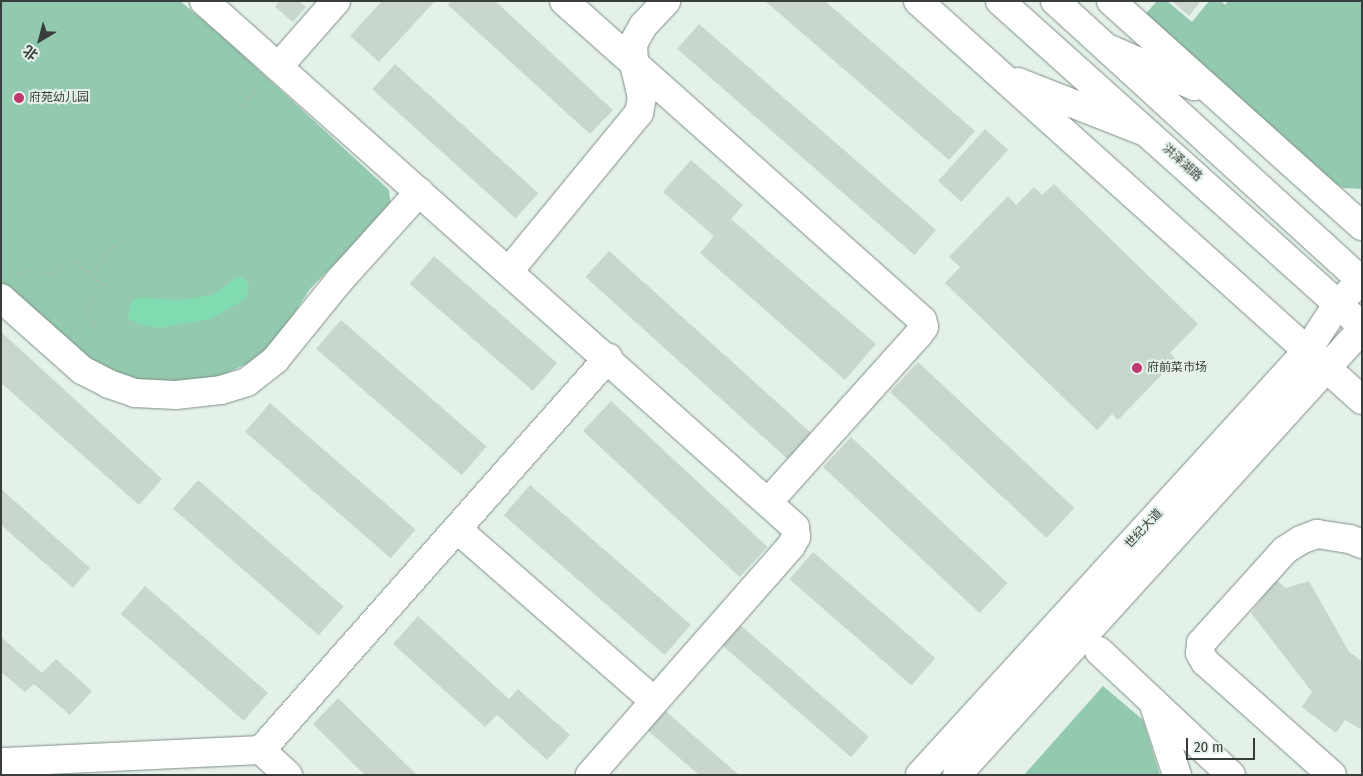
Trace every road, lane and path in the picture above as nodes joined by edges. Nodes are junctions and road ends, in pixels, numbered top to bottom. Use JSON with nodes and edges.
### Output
{"nodes":[{"id":1,"x":204,"y":1,"type":"edge"},
{"id":2,"x":336,"y":1,"type":"edge"},
{"id":3,"x":564,"y":1,"type":"edge"},
{"id":4,"x":666,"y":1,"type":"edge"},
{"id":5,"x":918,"y":1,"type":"edge"},
{"id":6,"x":1000,"y":1,"type":"edge"},
{"id":7,"x":1055,"y":1,"type":"edge"},
{"id":8,"x":1114,"y":2,"type":"edge"},
{"id":9,"x":1107,"y":48,"type":"junction"},
{"id":10,"x":634,"y":62,"type":"junction"},
{"id":11,"x":278,"y":67,"type":"junction"},
{"id":12,"x":1000,"y":75,"type":"junction"},
{"id":13,"x":1216,"y":95,"type":"junction"},
{"id":14,"x":232,"y":116,"type":"dead end"},
{"id":15,"x":1149,"y":134,"type":"junction"},
{"id":16,"x":419,"y":192,"type":"junction"},
{"id":17,"x":1362,"y":226,"type":"edge"},
{"id":18,"x":114,"y":246,"type":"dead end"},
{"id":19,"x":509,"y":271,"type":"junction"},
{"id":20,"x":90,"y":274,"type":"junction"},
{"id":21,"x":1362,"y":280,"type":"edge"},
{"id":22,"x":5,"y":287,"type":"edge"},
{"id":23,"x":1337,"y":305,"type":"junction"},
{"id":24,"x":1362,"y":328,"type":"edge"},
{"id":25,"x":608,"y":358,"type":"junction"},
{"id":26,"x":1316,"y":360,"type":"junction"},
{"id":27,"x":82,"y":370,"type":"junction"},
{"id":28,"x":1362,"y":400,"type":"edge"},
{"id":29,"x":769,"y":501,"type":"junction"},
{"id":30,"x":457,"y":529,"type":"junction"},
{"id":31,"x":1362,"y":544,"type":"edge"},
{"id":32,"x":1088,"y":590,"type":"junction"},
{"id":33,"x":1116,"y":615,"type":"junction"},
{"id":34,"x":1099,"y":651,"type":"dead end"},
{"id":35,"x":654,"y":701,"type":"junction"},
{"id":36,"x":1152,"y":701,"type":"junction"},
{"id":37,"x":261,"y":750,"type":"junction"},
{"id":38,"x":2,"y":762,"type":"edge"},
{"id":39,"x":288,"y":775,"type":"edge"},
{"id":40,"x":590,"y":775,"type":"edge"},
{"id":41,"x":920,"y":775,"type":"edge"},
{"id":42,"x":957,"y":775,"type":"edge"},
{"id":43,"x":1177,"y":775,"type":"edge"},
{"id":44,"x":1232,"y":775,"type":"edge"},
{"id":45,"x":1332,"y":775,"type":"edge"}],
"edges":[{"from":1,"to":11,"type":"street"},
{"from":2,"to":11,"type":"street"},
{"from":3,"to":10,"type":"street"},
{"from":4,"to":10,"type":"street"},
{"from":5,"to":12,"type":"street"},
{"from":6,"to":15,"type":"street","name":"洪泽湖路"},
{"from":7,"to":9,"type":"street"},
{"from":8,"to":13,"type":"street"},
{"from":9,"to":13,"type":"street"},
{"from":9,"to":21,"type":"street"},
{"from":10,"to":19,"type":"street"},
{"from":10,"to":29,"type":"street"},
{"from":11,"to":14,"type":"path"},
{"from":11,"to":16,"type":"street"},
{"from":12,"to":15,"type":"street"},
{"from":12,"to":26,"type":"street"},
{"from":13,"to":17,"type":"street"},
{"from":15,"to":23,"type":"street","name":"洪泽湖路"},
{"from":16,"to":19,"type":"street"},
{"from":16,"to":27,"type":"street"},
{"from":18,"to":20,"type":"path"},
{"from":19,"to":25,"type":"street"},
{"from":20,"to":22,"type":"path"},
{"from":20,"to":27,"type":"path"},
{"from":21,"to":23,"type":"street","name":"世纪大道"},
{"from":22,"to":27,"type":"street"},
{"from":23,"to":24,"type":"street","name":"洪泽湖路"},
{"from":23,"to":26,"type":"street","name":"世纪大道"},
{"from":24,"to":26,"type":"street","name":"世纪大道"},
{"from":25,"to":29,"type":"street"},
{"from":25,"to":30,"type":"street"},
{"from":26,"to":28,"type":"street"},
{"from":26,"to":32,"type":"street","name":"世纪大道"},
{"from":26,"to":33,"type":"street","name":"世纪大道"},
{"from":29,"to":35,"type":"street"},
{"from":30,"to":35,"type":"street"},
{"from":30,"to":37,"type":"street"},
{"from":31,"to":45,"type":"street"},
{"from":32,"to":33,"type":"street"},
{"from":32,"to":41,"type":"street","name":"世纪大道"},
{"from":33,"to":42,"type":"street","name":"世纪大道"},
{"from":34,"to":36,"type":"street"},
{"from":35,"to":40,"type":"street"},
{"from":36,"to":43,"type":"street"},
{"from":36,"to":44,"type":"street"},
{"from":37,"to":38,"type":"street"},
{"from":37,"to":39,"type":"street"}]}
